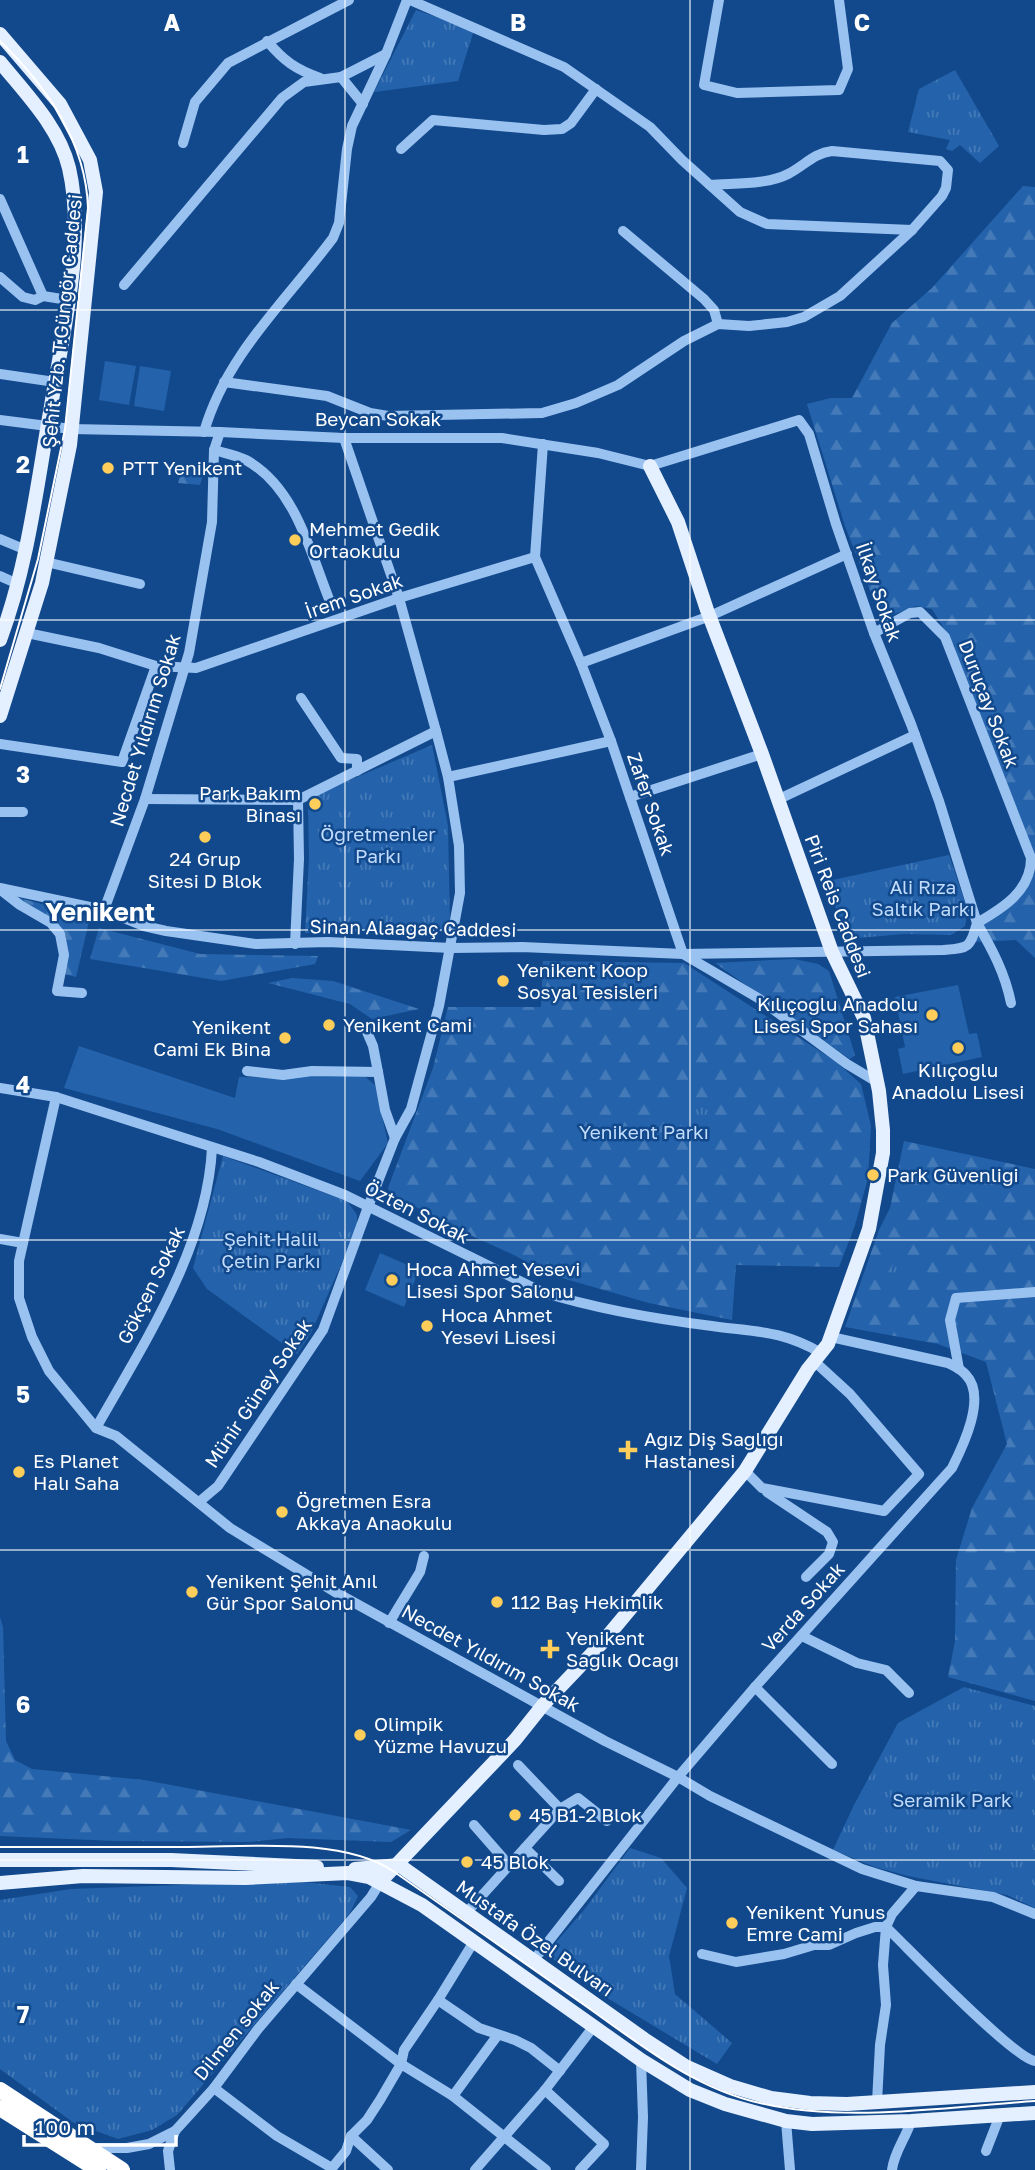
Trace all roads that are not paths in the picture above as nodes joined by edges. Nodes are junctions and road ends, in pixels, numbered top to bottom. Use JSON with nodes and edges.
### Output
{"nodes":[{"id":1,"x":349,"y":0,"type":"edge"},
{"id":2,"x":409,"y":0,"type":"edge"},
{"id":3,"x":719,"y":0,"type":"edge"},
{"id":4,"x":839,"y":0,"type":"edge"},
{"id":5,"x":0,"y":34,"type":"edge"},
{"id":6,"x":267,"y":41,"type":"junction"},
{"id":7,"x":386,"y":54,"type":"junction"},
{"id":8,"x":0,"y":62,"type":"edge"},
{"id":9,"x":341,"y":76,"type":"junction"},
{"id":10,"x":320,"y":78,"type":"junction"},
{"id":11,"x":596,"y":89,"type":"junction"},
{"id":12,"x":363,"y":104,"type":"junction"},
{"id":13,"x":183,"y":144,"type":"dead end"},
{"id":14,"x":401,"y":149,"type":"dead end"},
{"id":15,"x":710,"y":185,"type":"junction"},
{"id":16,"x":0,"y":200,"type":"edge"},
{"id":17,"x":912,"y":230,"type":"junction"},
{"id":18,"x":623,"y":231,"type":"dead end"},
{"id":19,"x":0,"y":277,"type":"edge"},
{"id":20,"x":124,"y":285,"type":"dead end"},
{"id":21,"x":43,"y":296,"type":"junction"},
{"id":22,"x":68,"y":300,"type":"junction"},
{"id":23,"x":718,"y":324,"type":"junction"},
{"id":24,"x":0,"y":374,"type":"edge"},
{"id":25,"x":55,"y":382,"type":"junction"},
{"id":26,"x":224,"y":382,"type":"junction"},
{"id":27,"x":0,"y":420,"type":"edge"},
{"id":28,"x":47,"y":427,"type":"junction"},
{"id":29,"x":71,"y":429,"type":"junction"},
{"id":30,"x":204,"y":432,"type":"junction"},
{"id":31,"x":220,"y":432,"type":"junction"},
{"id":32,"x":344,"y":438,"type":"junction"},
{"id":33,"x":543,"y":444,"type":"junction"},
{"id":34,"x":214,"y":450,"type":"junction"},
{"id":35,"x":650,"y":466,"type":"junction"},
{"id":36,"x":0,"y":539,"type":"edge"},
{"id":37,"x":26,"y":551,"type":"junction"},
{"id":38,"x":847,"y":554,"type":"junction"},
{"id":39,"x":535,"y":557,"type":"junction"},
{"id":40,"x":46,"y":562,"type":"junction"},
{"id":41,"x":0,"y":576,"type":"edge"},
{"id":42,"x":18,"y":584,"type":"junction"},
{"id":43,"x":139,"y":584,"type":"dead end"},
{"id":44,"x":399,"y":598,"type":"junction"},
{"id":45,"x":329,"y":599,"type":"dead end"},
{"id":46,"x":710,"y":617,"type":"junction"},
{"id":47,"x":27,"y":633,"type":"junction"},
{"id":48,"x":874,"y":633,"type":"junction"},
{"id":49,"x":0,"y":640,"type":"edge"},
{"id":50,"x":581,"y":663,"type":"junction"},
{"id":51,"x":156,"y":666,"type":"junction"},
{"id":52,"x":184,"y":668,"type":"junction"},
{"id":53,"x":301,"y":698,"type":"dead end"},
{"id":54,"x":0,"y":716,"type":"edge"},
{"id":55,"x":436,"y":731,"type":"junction"},
{"id":56,"x":915,"y":735,"type":"junction"},
{"id":57,"x":611,"y":741,"type":"junction"},
{"id":58,"x":0,"y":744,"type":"edge"},
{"id":59,"x":762,"y":754,"type":"junction"},
{"id":60,"x":357,"y":771,"type":"junction"},
{"id":61,"x":448,"y":777,"type":"junction"},
{"id":62,"x":630,"y":797,"type":"junction"},
{"id":63,"x":145,"y":799,"type":"junction"},
{"id":64,"x":298,"y":800,"type":"junction"},
{"id":65,"x":777,"y":800,"type":"junction"},
{"id":66,"x":0,"y":812,"type":"edge"},
{"id":67,"x":23,"y":812,"type":"dead end"},
{"id":68,"x":0,"y":889,"type":"edge"},
{"id":69,"x":104,"y":909,"type":"junction"},
{"id":70,"x":977,"y":923,"type":"junction"},
{"id":71,"x":295,"y":944,"type":"junction"},
{"id":72,"x":450,"y":948,"type":"junction"},
{"id":73,"x":832,"y":952,"type":"junction"},
{"id":74,"x":683,"y":954,"type":"junction"},
{"id":75,"x":82,"y":993,"type":"dead end"},
{"id":76,"x":1012,"y":1003,"type":"dead end"},
{"id":77,"x":366,"y":1032,"type":"dead end"},
{"id":78,"x":247,"y":1071,"type":"dead end"},
{"id":79,"x":378,"y":1072,"type":"junction"},
{"id":80,"x":877,"y":1083,"type":"junction"},
{"id":81,"x":0,"y":1088,"type":"edge"},
{"id":82,"x":56,"y":1097,"type":"junction"},
{"id":83,"x":395,"y":1138,"type":"junction"},
{"id":84,"x":212,"y":1148,"type":"junction"},
{"id":85,"x":368,"y":1207,"type":"junction"},
{"id":86,"x":0,"y":1239,"type":"edge"},
{"id":87,"x":23,"y":1243,"type":"junction"},
{"id":88,"x":1035,"y":1292,"type":"edge"},
{"id":89,"x":831,"y":1337,"type":"junction"},
{"id":90,"x":817,"y":1357,"type":"junction"},
{"id":91,"x":959,"y":1369,"type":"junction"},
{"id":92,"x":96,"y":1428,"type":"junction"},
{"id":93,"x":745,"y":1471,"type":"junction"},
{"id":94,"x":762,"y":1488,"type":"junction"},
{"id":95,"x":199,"y":1502,"type":"junction"},
{"id":96,"x":424,"y":1556,"type":"dead end"},
{"id":97,"x":806,"y":1577,"type":"dead end"},
{"id":98,"x":389,"y":1623,"type":"junction"},
{"id":99,"x":802,"y":1636,"type":"junction"},
{"id":100,"x":755,"y":1687,"type":"junction"},
{"id":101,"x":909,"y":1693,"type":"dead end"},
{"id":102,"x":543,"y":1705,"type":"junction"},
{"id":103,"x":832,"y":1764,"type":"dead end"},
{"id":104,"x":518,"y":1765,"type":"dead end"},
{"id":105,"x":678,"y":1777,"type":"junction"},
{"id":106,"x":560,"y":1808,"type":"junction"},
{"id":107,"x":607,"y":1821,"type":"dead end"},
{"id":108,"x":474,"y":1825,"type":"dead end"},
{"id":109,"x":525,"y":1848,"type":"junction"},
{"id":110,"x":0,"y":1860,"type":"edge"},
{"id":111,"x":399,"y":1865,"type":"junction"},
{"id":112,"x":509,"y":1865,"type":"junction"},
{"id":113,"x":381,"y":1881,"type":"junction"},
{"id":114,"x":559,"y":1881,"type":"dead end"},
{"id":115,"x":0,"y":1884,"type":"edge"},
{"id":116,"x":916,"y":1886,"type":"junction"},
{"id":117,"x":467,"y":1912,"type":"junction"},
{"id":118,"x":1035,"y":1914,"type":"edge"},
{"id":119,"x":886,"y":1927,"type":"junction"},
{"id":120,"x":473,"y":1942,"type":"junction"},
{"id":121,"x":702,"y":1954,"type":"dead end"},
{"id":122,"x":533,"y":1961,"type":"junction"},
{"id":123,"x":296,"y":1984,"type":"junction"},
{"id":124,"x":438,"y":2000,"type":"junction"},
{"id":125,"x":594,"y":2026,"type":"junction"},
{"id":126,"x":497,"y":2036,"type":"junction"},
{"id":127,"x":641,"y":2060,"type":"junction"},
{"id":128,"x":1035,"y":2061,"type":"edge"},
{"id":129,"x":401,"y":2064,"type":"junction"},
{"id":130,"x":560,"y":2071,"type":"junction"},
{"id":131,"x":214,"y":2088,"type":"junction"},
{"id":132,"x":0,"y":2090,"type":"edge"},
{"id":133,"x":545,"y":2091,"type":"junction"},
{"id":134,"x":1035,"y":2092,"type":"edge"},
{"id":135,"x":453,"y":2096,"type":"junction"},
{"id":136,"x":877,"y":2102,"type":"junction"},
{"id":137,"x":0,"y":2108,"type":"edge"},
{"id":138,"x":1035,"y":2113,"type":"edge"},
{"id":139,"x":1000,"y":2115,"type":"junction"},
{"id":140,"x":786,"y":2121,"type":"junction"},
{"id":141,"x":911,"y":2121,"type":"junction"},
{"id":142,"x":175,"y":2131,"type":"junction"},
{"id":143,"x":351,"y":2136,"type":"junction"},
{"id":144,"x":506,"y":2136,"type":"junction"},
{"id":145,"x":89,"y":2148,"type":"junction"},
{"id":146,"x":986,"y":2151,"type":"dead end"},
{"id":147,"x":332,"y":2169,"type":"edge"},
{"id":148,"x":98,"y":2170,"type":"edge"},
{"id":149,"x":122,"y":2170,"type":"edge"},
{"id":150,"x":170,"y":2170,"type":"edge"},
{"id":151,"x":388,"y":2170,"type":"edge"},
{"id":152,"x":475,"y":2170,"type":"edge"},
{"id":153,"x":546,"y":2170,"type":"edge"},
{"id":154,"x":580,"y":2170,"type":"edge"},
{"id":155,"x":641,"y":2170,"type":"edge"},
{"id":156,"x":790,"y":2170,"type":"edge"},
{"id":157,"x":892,"y":2170,"type":"edge"}],
"edges":[{"from":1,"to":6,"type":"street"},
{"from":2,"to":7,"type":"street"},
{"from":2,"to":11,"type":"street"},
{"from":3,"to":4,"type":"street"},
{"from":5,"to":29,"type":"main road","name":"Şehit Yzb. T.Güngör Caddesi"},
{"from":6,"to":10,"type":"street"},
{"from":6,"to":13,"type":"street"},
{"from":7,"to":9,"type":"street"},
{"from":7,"to":12,"type":"street"},
{"from":8,"to":22,"type":"main road","name":"Şehit Yzb. T.Güngör Caddesi"},
{"from":9,"to":10,"type":"street"},
{"from":9,"to":12,"type":"street"},
{"from":10,"to":20,"type":"street"},
{"from":11,"to":14,"type":"street"},
{"from":11,"to":15,"type":"street"},
{"from":12,"to":26,"type":"street"},
{"from":15,"to":17,"type":"street"},
{"from":15,"to":17,"type":"street"},
{"from":16,"to":21,"type":"street"},
{"from":17,"to":23,"type":"street"},
{"from":18,"to":23,"type":"street"},
{"from":19,"to":21,"type":"street"},
{"from":21,"to":22,"type":"street"},
{"from":22,"to":25,"type":"main road","name":"Şehit Yzb. T.Güngör Caddesi"},
{"from":23,"to":26,"type":"street"},
{"from":24,"to":25,"type":"street"},
{"from":25,"to":28,"type":"main road","name":"Şehit Yzb. T.Güngör Caddesi"},
{"from":26,"to":30,"type":"street"},
{"from":27,"to":28,"type":"street","name":"Beycan Sokak"},
{"from":28,"to":29,"type":"street","name":"Beycan Sokak"},
{"from":28,"to":37,"type":"main road","name":"Şehit Yzb. T.Güngör Caddesi"},
{"from":29,"to":30,"type":"street","name":"Beycan Sokak"},
{"from":29,"to":40,"type":"main road","name":"Şehit Yzb. T.Güngör Caddesi"},
{"from":30,"to":31,"type":"street","name":"Beycan Sokak"},
{"from":31,"to":32,"type":"street","name":"Beycan Sokak"},
{"from":31,"to":34,"type":"street","name":"Necdet Yıldırım Sokak"},
{"from":32,"to":33,"type":"street","name":"Beycan Sokak"},
{"from":32,"to":44,"type":"street","name":"Münir Güney Sokak"},
{"from":33,"to":35,"type":"street","name":"Beycan Sokak"},
{"from":33,"to":39,"type":"street","name":"Zafer Sokak"},
{"from":34,"to":45,"type":"street"},
{"from":34,"to":52,"type":"street","name":"Necdet Yıldırım Sokak"},
{"from":35,"to":38,"type":"street","name":"İlkay Sokak"},
{"from":35,"to":46,"type":"main road","name":"Piri Reis Caddesi"},
{"from":36,"to":37,"type":"street"},
{"from":37,"to":42,"type":"main road","name":"Şehit Yzb. T.Güngör Caddesi"},
{"from":38,"to":46,"type":"street"},
{"from":38,"to":48,"type":"street","name":"İlkay Sokak"},
{"from":39,"to":44,"type":"street","name":"İrem Sokak"},
{"from":39,"to":50,"type":"street","name":"Zafer Sokak"},
{"from":40,"to":43,"type":"street"},
{"from":40,"to":47,"type":"main road","name":"Şehit Yzb. T.Güngör Caddesi"},
{"from":41,"to":42,"type":"street"},
{"from":42,"to":49,"type":"main road","name":"Şehit Yzb. T.Güngör Caddesi"},
{"from":44,"to":52,"type":"street","name":"İrem Sokak"},
{"from":44,"to":55,"type":"street","name":"Münir Güney Sokak"},
{"from":46,"to":50,"type":"street"},
{"from":46,"to":59,"type":"main road","name":"Piri Reis Caddesi"},
{"from":47,"to":51,"type":"street","name":"İrem Sokak"},
{"from":47,"to":54,"type":"main road","name":"Şehit Yzb. T.Güngör Caddesi"},
{"from":48,"to":56,"type":"street","name":"İlkay Sokak"},
{"from":48,"to":70,"type":"street","name":"Duruçay Sokak"},
{"from":50,"to":57,"type":"street","name":"Zafer Sokak"},
{"from":51,"to":52,"type":"street","name":"İrem Sokak"},
{"from":51,"to":58,"type":"street"},
{"from":52,"to":63,"type":"street","name":"Necdet Yıldırım Sokak"},
{"from":53,"to":60,"type":"street"},
{"from":55,"to":60,"type":"street"},
{"from":55,"to":61,"type":"street","name":"Münir Güney Sokak"},
{"from":56,"to":65,"type":"street"},
{"from":56,"to":70,"type":"street","name":"İlkay Sokak"},
{"from":57,"to":61,"type":"street"},
{"from":57,"to":62,"type":"street","name":"Zafer Sokak"},
{"from":59,"to":62,"type":"street"},
{"from":59,"to":65,"type":"main road","name":"Piri Reis Caddesi"},
{"from":60,"to":64,"type":"street"},
{"from":61,"to":72,"type":"street","name":"Münir Güney Sokak"},
{"from":62,"to":74,"type":"street","name":"Zafer Sokak"},
{"from":63,"to":64,"type":"street"},
{"from":63,"to":69,"type":"street","name":"Necdet Yıldırım Sokak"},
{"from":64,"to":71,"type":"street"},
{"from":65,"to":73,"type":"main road","name":"Piri Reis Caddesi"},
{"from":66,"to":67,"type":"street"},
{"from":68,"to":69,"type":"street","name":"Sinan Alaağaç Caddesi"},
{"from":68,"to":75,"type":"street"},
{"from":69,"to":71,"type":"street","name":"Sinan Alaağaç Caddesi"},
{"from":70,"to":73,"type":"street"},
{"from":70,"to":76,"type":"street","name":"İlkay Sokak"},
{"from":71,"to":72,"type":"street","name":"Sinan Alaağaç Caddesi"},
{"from":72,"to":74,"type":"street","name":"Sinan Alaağaç Caddesi"},
{"from":72,"to":83,"type":"street","name":"Münir Güney Sokak"},
{"from":73,"to":74,"type":"street","name":"Sinan Alaağaç Caddesi"},
{"from":73,"to":80,"type":"main road","name":"Piri Reis Caddesi"},
{"from":74,"to":80,"type":"street"},
{"from":77,"to":79,"type":"street"},
{"from":78,"to":79,"type":"street"},
{"from":79,"to":83,"type":"street"},
{"from":80,"to":89,"type":"main road","name":"Piri Reis Caddesi"},
{"from":81,"to":82,"type":"street","name":"Özten Sokak"},
{"from":82,"to":84,"type":"street","name":"Özten Sokak"},
{"from":82,"to":87,"type":"street","name":"Necdet Yıldırım Sokak"},
{"from":83,"to":85,"type":"street","name":"Münir Güney Sokak"},
{"from":84,"to":85,"type":"street","name":"Özten Sokak"},
{"from":84,"to":92,"type":"street","name":"Gökçen Sokak"},
{"from":85,"to":90,"type":"street","name":"Özten Sokak"},
{"from":85,"to":95,"type":"street","name":"Münir Güney Sokak"},
{"from":86,"to":87,"type":"street"},
{"from":87,"to":92,"type":"street","name":"Necdet Yıldırım Sokak"},
{"from":88,"to":91,"type":"street","name":"Verda Sokak"},
{"from":89,"to":90,"type":"main road","name":"Piri Reis Caddesi"},
{"from":89,"to":91,"type":"street"},
{"from":90,"to":93,"type":"main road","name":"Piri Reis Caddesi"},
{"from":90,"to":94,"type":"street","name":"Özten Sokak"},
{"from":91,"to":99,"type":"street","name":"Verda Sokak"},
{"from":92,"to":95,"type":"street","name":"Necdet Yıldırım Sokak"},
{"from":93,"to":94,"type":"street"},
{"from":93,"to":102,"type":"main road","name":"Piri Reis Caddesi"},
{"from":94,"to":97,"type":"street"},
{"from":95,"to":98,"type":"street","name":"Necdet Yıldırım Sokak"},
{"from":96,"to":98,"type":"street"},
{"from":98,"to":102,"type":"street","name":"Necdet Yıldırım Sokak"},
{"from":99,"to":100,"type":"street","name":"Verda Sokak"},
{"from":99,"to":101,"type":"street"},
{"from":100,"to":103,"type":"street"},
{"from":100,"to":105,"type":"street","name":"Verda Sokak"},
{"from":102,"to":105,"type":"street","name":"Necdet Yıldırım Sokak"},
{"from":102,"to":111,"type":"main road","name":"Piri Reis Caddesi"},
{"from":104,"to":106,"type":"street"},
{"from":105,"to":116,"type":"street","name":"Necdet Yıldırım Sokak"},
{"from":105,"to":122,"type":"street","name":"Verda Sokak"},
{"from":106,"to":107,"type":"street"},
{"from":106,"to":109,"type":"street"},
{"from":108,"to":112,"type":"street"},
{"from":109,"to":112,"type":"street"},
{"from":109,"to":114,"type":"street"},
{"from":110,"to":111,"type":"main road"},
{"from":111,"to":113,"type":"main road","name":"Piri Reis Caddesi"},
{"from":111,"to":117,"type":"main road","name":"Mustafa Özel Bulvarı"},
{"from":112,"to":117,"type":"street"},
{"from":113,"to":115,"type":"main road","name":"Mustafa Özel Bulvarı"},
{"from":113,"to":120,"type":"main road","name":"Mustafa Özel Bulvarı"},
{"from":113,"to":123,"type":"street","name":"Dilmen sokak"},
{"from":116,"to":118,"type":"street","name":"Necdet Yıldırım Sokak"},
{"from":116,"to":119,"type":"street"},
{"from":117,"to":122,"type":"main road","name":"Mustafa Özel Bulvarı"},
{"from":119,"to":121,"type":"street"},
{"from":119,"to":128,"type":"street"},
{"from":119,"to":136,"type":"street"},
{"from":120,"to":124,"type":"street"},
{"from":120,"to":125,"type":"main road","name":"Mustafa Özel Bulvarı"},
{"from":122,"to":136,"type":"main road","name":"Mustafa Özel Bulvarı"},
{"from":123,"to":129,"type":"street"},
{"from":123,"to":131,"type":"street","name":"Dilmen sokak"},
{"from":124,"to":126,"type":"street"},
{"from":124,"to":129,"type":"street"},
{"from":125,"to":127,"type":"main road","name":"Mustafa Özel Bulvarı"},
{"from":125,"to":130,"type":"street"},
{"from":126,"to":130,"type":"street"},
{"from":126,"to":135,"type":"street"},
{"from":127,"to":140,"type":"main road","name":"Mustafa Özel Bulvarı"},
{"from":127,"to":155,"type":"street"},
{"from":129,"to":135,"type":"street"},
{"from":129,"to":143,"type":"street"},
{"from":130,"to":133,"type":"street"},
{"from":131,"to":142,"type":"street","name":"Dilmen sokak"},
{"from":131,"to":147,"type":"street"},
{"from":132,"to":145,"type":"highway"},
{"from":133,"to":144,"type":"street"},
{"from":133,"to":154,"type":"street"},
{"from":134,"to":136,"type":"main road","name":"Mustafa Özel Bulvarı"},
{"from":135,"to":144,"type":"street"},
{"from":137,"to":148,"type":"highway"},
{"from":138,"to":139,"type":"main road","name":"Mustafa Özel Bulvarı"},
{"from":139,"to":141,"type":"main road","name":"Mustafa Özel Bulvarı"},
{"from":139,"to":146,"type":"street"},
{"from":140,"to":141,"type":"main road","name":"Mustafa Özel Bulvarı"},
{"from":140,"to":156,"type":"street"},
{"from":141,"to":157,"type":"street"},
{"from":142,"to":145,"type":"street","name":"Dilmen sokak"},
{"from":142,"to":150,"type":"street"},
{"from":143,"to":147,"type":"street"},
{"from":143,"to":151,"type":"street"},
{"from":144,"to":152,"type":"street"},
{"from":144,"to":153,"type":"street"},
{"from":145,"to":149,"type":"highway"}]}
